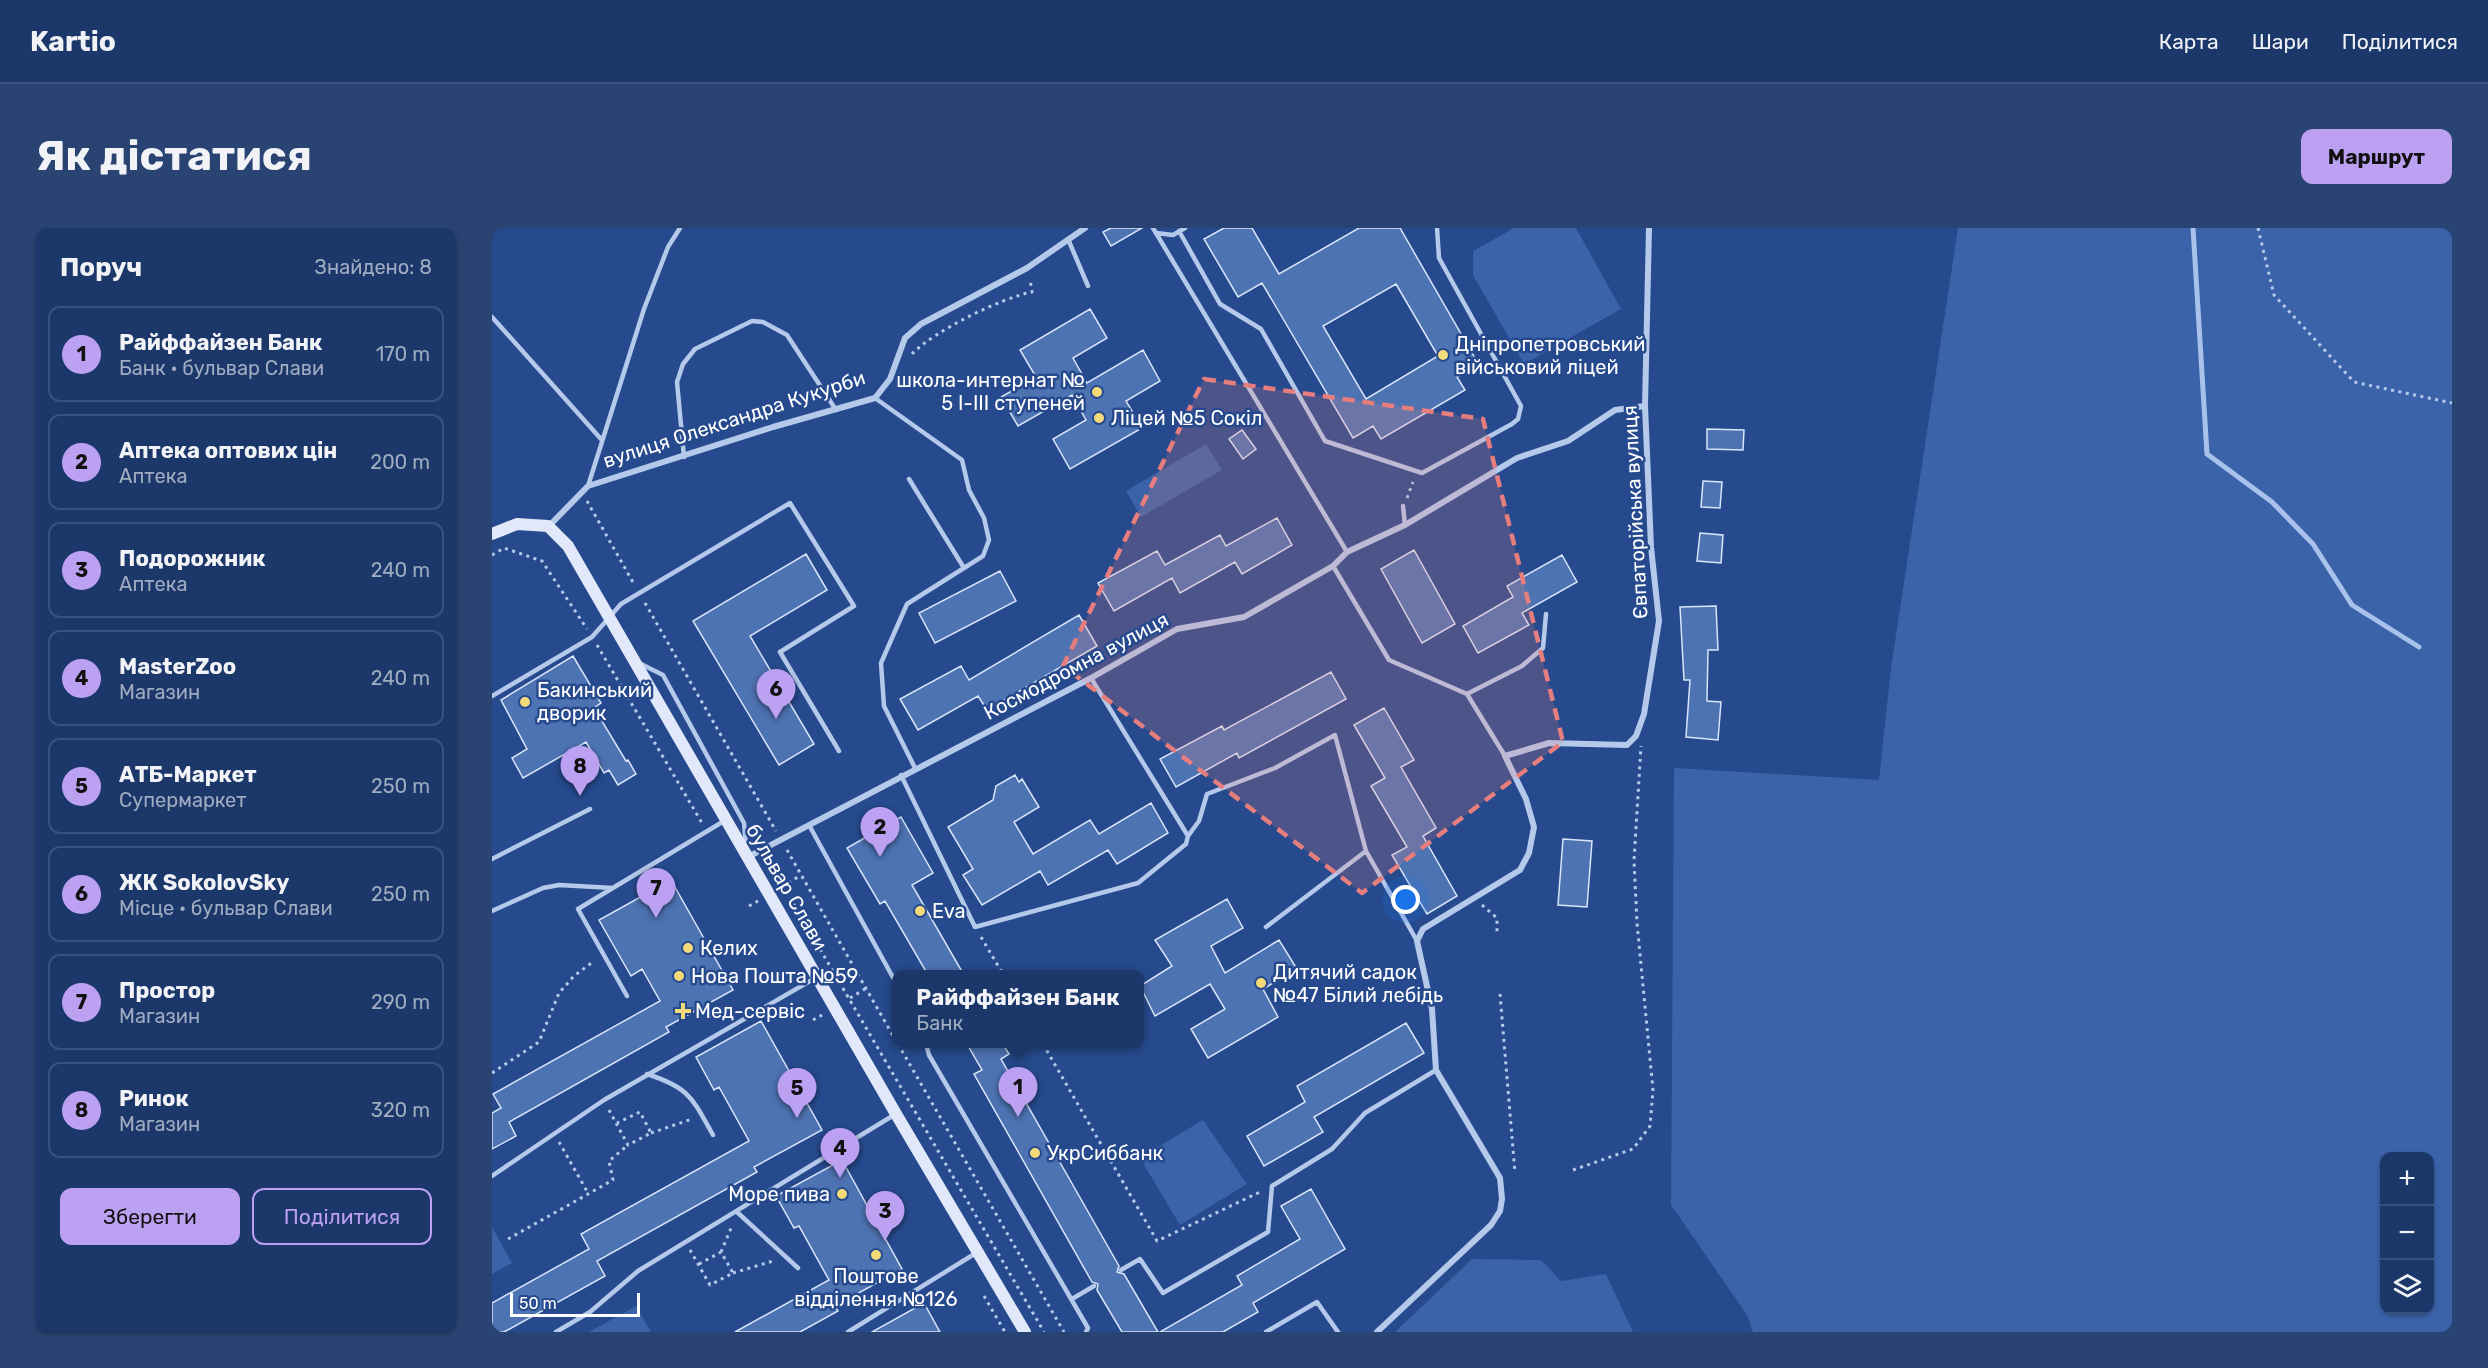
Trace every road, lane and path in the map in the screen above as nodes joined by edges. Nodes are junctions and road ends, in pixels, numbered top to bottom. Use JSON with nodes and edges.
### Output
{"nodes":[{"id":1,"x":680,"y":228,"type":"edge"},
{"id":2,"x":1085,"y":228,"type":"edge"},
{"id":3,"x":1185,"y":228,"type":"edge"},
{"id":4,"x":1437,"y":228,"type":"edge"},
{"id":5,"x":1649,"y":228,"type":"edge"},
{"id":6,"x":2258,"y":228,"type":"edge"},
{"id":7,"x":1154,"y":231,"type":"edge"},
{"id":8,"x":1179,"y":231,"type":"junction"},
{"id":9,"x":1068,"y":238,"type":"junction"},
{"id":10,"x":1027,"y":268,"type":"junction"},
{"id":11,"x":1088,"y":286,"type":"dead end"},
{"id":12,"x":492,"y":317,"type":"edge"},
{"id":13,"x":892,"y":375,"type":"junction"},
{"id":14,"x":875,"y":398,"type":"junction"},
{"id":15,"x":2452,"y":403,"type":"edge"},
{"id":16,"x":1645,"y":406,"type":"junction"},
{"id":17,"x":836,"y":410,"type":"junction"},
{"id":18,"x":601,"y":439,"type":"junction"},
{"id":19,"x":684,"y":457,"type":"junction"},
{"id":20,"x":1416,"y":472,"type":"junction"},
{"id":21,"x":909,"y":479,"type":"dead end"},
{"id":22,"x":588,"y":486,"type":"junction"},
{"id":23,"x":582,"y":492,"type":"junction"},
{"id":24,"x":1403,"y":507,"type":"joint"},
{"id":25,"x":1405,"y":525,"type":"junction"},
{"id":26,"x":548,"y":526,"type":"junction"},
{"id":27,"x":492,"y":534,"type":"edge"},
{"id":28,"x":1347,"y":552,"type":"junction"},
{"id":29,"x":492,"y":555,"type":"edge"},
{"id":30,"x":1333,"y":566,"type":"junction"},
{"id":31,"x":964,"y":568,"type":"junction"},
{"id":32,"x":640,"y":593,"type":"junction"},
{"id":33,"x":1546,"y":615,"type":"dead end"},
{"id":34,"x":609,"y":620,"type":"junction"},
{"id":35,"x":592,"y":637,"type":"junction"},
{"id":36,"x":632,"y":659,"type":"junction"},
{"id":37,"x":1091,"y":678,"type":"junction"},
{"id":38,"x":1467,"y":694,"type":"junction"},
{"id":39,"x":492,"y":696,"type":"edge"},
{"id":40,"x":1644,"y":714,"type":"junction"},
{"id":41,"x":839,"y":751,"type":"dead end"},
{"id":42,"x":1505,"y":756,"type":"junction"},
{"id":43,"x":915,"y":768,"type":"junction"},
{"id":44,"x":901,"y":775,"type":"junction"},
{"id":45,"x":590,"y":808,"type":"dead end"},
{"id":46,"x":726,"y":820,"type":"junction"},
{"id":47,"x":809,"y":825,"type":"junction"},
{"id":48,"x":707,"y":832,"type":"junction"},
{"id":49,"x":1188,"y":836,"type":"junction"},
{"id":50,"x":781,"y":839,"type":"junction"},
{"id":51,"x":1366,"y":851,"type":"junction"},
{"id":52,"x":748,"y":857,"type":"junction"},
{"id":53,"x":492,"y":859,"type":"edge"},
{"id":54,"x":615,"y":888,"type":"junction"},
{"id":55,"x":1474,"y":897,"type":"junction"},
{"id":56,"x":492,"y":911,"type":"edge"},
{"id":57,"x":975,"y":927,"type":"junction"},
{"id":58,"x":1266,"y":927,"type":"dead end"},
{"id":59,"x":1497,"y":935,"type":"dead end"},
{"id":60,"x":1417,"y":941,"type":"junction"},
{"id":61,"x":603,"y":954,"type":"junction"},
{"id":62,"x":1000,"y":970,"type":"edge"},
{"id":63,"x":892,"y":973,"type":"edge"},
{"id":64,"x":817,"y":977,"type":"junction"},
{"id":65,"x":1500,"y":994,"type":"dead end"},
{"id":66,"x":627,"y":996,"type":"dead end"},
{"id":67,"x":892,"y":1033,"type":"edge"},
{"id":68,"x":900,"y":1048,"type":"edge"},
{"id":69,"x":927,"y":1048,"type":"edge"},
{"id":70,"x":1045,"y":1048,"type":"edge"},
{"id":71,"x":1436,"y":1070,"type":"junction"},
{"id":72,"x":492,"y":1073,"type":"edge"},
{"id":73,"x":647,"y":1074,"type":"junction"},
{"id":74,"x":609,"y":1108,"type":"dead end"},
{"id":75,"x":896,"y":1114,"type":"junction"},
{"id":76,"x":702,"y":1115,"type":"junction"},
{"id":77,"x":617,"y":1124,"type":"junction"},
{"id":78,"x":651,"y":1133,"type":"junction"},
{"id":79,"x":714,"y":1135,"type":"dead end"},
{"id":80,"x":628,"y":1145,"type":"junction"},
{"id":81,"x":563,"y":1150,"type":"dead end"},
{"id":82,"x":1573,"y":1170,"type":"dead end"},
{"id":83,"x":1515,"y":1173,"type":"dead end"},
{"id":84,"x":492,"y":1176,"type":"edge"},
{"id":85,"x":1272,"y":1186,"type":"junction"},
{"id":86,"x":588,"y":1193,"type":"junction"},
{"id":87,"x":737,"y":1212,"type":"junction"},
{"id":88,"x":508,"y":1239,"type":"dead end"},
{"id":89,"x":686,"y":1243,"type":"junction"},
{"id":90,"x":721,"y":1252,"type":"junction"},
{"id":91,"x":977,"y":1252,"type":"junction"},
{"id":92,"x":786,"y":1257,"type":"junction"},
{"id":93,"x":699,"y":1264,"type":"junction"},
{"id":94,"x":798,"y":1268,"type":"dead end"},
{"id":95,"x":1121,"y":1270,"type":"dead end"},
{"id":96,"x":733,"y":1273,"type":"junction"},
{"id":97,"x":1094,"y":1286,"type":"dead end"},
{"id":98,"x":1072,"y":1299,"type":"junction"},
{"id":99,"x":556,"y":1332,"type":"edge"},
{"id":100,"x":848,"y":1332,"type":"edge"},
{"id":101,"x":1025,"y":1332,"type":"edge"},
{"id":102,"x":1064,"y":1332,"type":"edge"},
{"id":103,"x":1086,"y":1332,"type":"edge"},
{"id":104,"x":1266,"y":1332,"type":"edge"},
{"id":105,"x":1338,"y":1332,"type":"edge"},
{"id":106,"x":1377,"y":1332,"type":"edge"}],
"edges":[{"from":1,"to":18,"type":"lane"},
{"from":2,"to":9,"type":"street","name":"вулиця Олександра Кукурби"},
{"from":3,"to":8,"type":"lane"},
{"from":4,"to":20,"type":"lane"},
{"from":5,"to":16,"type":"street","name":"Євпаторійська вулиця"},
{"from":6,"to":15,"type":"path"},
{"from":7,"to":8,"type":"lane"},
{"from":7,"to":28,"type":"lane"},
{"from":8,"to":20,"type":"lane"},
{"from":9,"to":10,"type":"street","name":"вулиця Олександра Кукурби"},
{"from":9,"to":11,"type":"lane"},
{"from":10,"to":13,"type":"street","name":"вулиця Олександра Кукурби"},
{"from":10,"to":13,"type":"path"},
{"from":12,"to":18,"type":"lane"},
{"from":13,"to":14,"type":"street","name":"вулиця Олександра Кукурби"},
{"from":14,"to":17,"type":"street","name":"вулиця Олександра Кукурби"},
{"from":14,"to":31,"type":"lane"},
{"from":16,"to":25,"type":"street","name":"Космодромна вулиця"},
{"from":16,"to":40,"type":"street","name":"Євпаторійська вулиця"},
{"from":17,"to":19,"type":"street","name":"вулиця Олександра Кукурби"},
{"from":17,"to":19,"type":"lane"},
{"from":18,"to":22,"type":"lane"},
{"from":19,"to":22,"type":"street","name":"вулиця Олександра Кукурби"},
{"from":20,"to":24,"type":"path"},
{"from":21,"to":31,"type":"lane"},
{"from":22,"to":23,"type":"street","name":"вулиця Олександра Кукурби"},
{"from":23,"to":26,"type":"street","name":"вулиця Олександра Кукурби"},
{"from":23,"to":32,"type":"path"},
{"from":24,"to":25,"type":"lane"},
{"from":25,"to":28,"type":"street","name":"Космодромна вулиця"},
{"from":26,"to":27,"type":"street"},
{"from":26,"to":34,"type":"street","name":"бульвар Слави"},
{"from":28,"to":30,"type":"street","name":"Космодромна вулиця"},
{"from":29,"to":35,"type":"path"},
{"from":30,"to":37,"type":"street","name":"Космодромна вулиця"},
{"from":30,"to":38,"type":"lane"},
{"from":31,"to":43,"type":"lane"},
{"from":32,"to":34,"type":"lane"},
{"from":32,"to":41,"type":"lane"},
{"from":32,"to":50,"type":"path"},
{"from":33,"to":38,"type":"lane"},
{"from":34,"to":35,"type":"lane"},
{"from":34,"to":36,"type":"street","name":"бульвар Слави"},
{"from":35,"to":39,"type":"lane"},
{"from":35,"to":48,"type":"path"},
{"from":36,"to":46,"type":"street","name":"бульвар Слави"},
{"from":36,"to":52,"type":"lane"},
{"from":37,"to":43,"type":"street","name":"Космодромна вулиця"},
{"from":37,"to":49,"type":"lane"},
{"from":38,"to":42,"type":"lane"},
{"from":40,"to":42,"type":"street","name":"Євпаторійська вулиця"},
{"from":40,"to":82,"type":"path"},
{"from":42,"to":55,"type":"street"},
{"from":43,"to":44,"type":"street","name":"Космодромна вулиця"},
{"from":44,"to":47,"type":"street","name":"Космодромна вулиця"},
{"from":44,"to":57,"type":"lane"},
{"from":45,"to":53,"type":"lane"},
{"from":46,"to":48,"type":"lane"},
{"from":46,"to":52,"type":"street","name":"бульвар Слави"},
{"from":47,"to":50,"type":"street","name":"Космодромна вулиця"},
{"from":47,"to":63,"type":"lane"},
{"from":48,"to":54,"type":"lane"},
{"from":49,"to":51,"type":"lane"},
{"from":49,"to":57,"type":"lane"},
{"from":50,"to":52,"type":"street","name":"Космодромна вулиця"},
{"from":50,"to":67,"type":"path"},
{"from":51,"to":58,"type":"lane"},
{"from":51,"to":60,"type":"lane"},
{"from":52,"to":64,"type":"street","name":"бульвар Слави"},
{"from":54,"to":56,"type":"lane"},
{"from":54,"to":61,"type":"lane"},
{"from":55,"to":59,"type":"path"},
{"from":55,"to":60,"type":"street"},
{"from":57,"to":62,"type":"path"},
{"from":60,"to":71,"type":"street"},
{"from":61,"to":66,"type":"lane"},
{"from":61,"to":72,"type":"path"},
{"from":64,"to":73,"type":"lane"},
{"from":64,"to":75,"type":"street","name":"бульвар Слави"},
{"from":65,"to":83,"type":"path"},
{"from":68,"to":102,"type":"path"},
{"from":69,"to":98,"type":"lane"},
{"from":70,"to":85,"type":"path"},
{"from":71,"to":85,"type":"lane"},
{"from":71,"to":106,"type":"street"},
{"from":73,"to":76,"type":"lane"},
{"from":73,"to":84,"type":"lane"},
{"from":74,"to":77,"type":"path"},
{"from":75,"to":87,"type":"lane"},
{"from":75,"to":91,"type":"street","name":"бульвар Слави"},
{"from":76,"to":78,"type":"path"},
{"from":76,"to":79,"type":"lane"},
{"from":77,"to":78,"type":"path"},
{"from":77,"to":80,"type":"path"},
{"from":78,"to":80,"type":"path"},
{"from":80,"to":86,"type":"path"},
{"from":81,"to":86,"type":"path"},
{"from":85,"to":95,"type":"lane"},
{"from":86,"to":88,"type":"path"},
{"from":87,"to":89,"type":"lane"},
{"from":87,"to":90,"type":"path"},
{"from":87,"to":92,"type":"lane"},
{"from":89,"to":93,"type":"path"},
{"from":89,"to":99,"type":"lane"},
{"from":90,"to":93,"type":"path"},
{"from":90,"to":96,"type":"path"},
{"from":91,"to":100,"type":"lane"},
{"from":91,"to":101,"type":"street","name":"бульвар Слави"},
{"from":92,"to":94,"type":"lane"},
{"from":92,"to":96,"type":"path"},
{"from":93,"to":96,"type":"path"},
{"from":97,"to":98,"type":"lane"},
{"from":98,"to":103,"type":"lane"},
{"from":104,"to":105,"type":"lane"}]}
